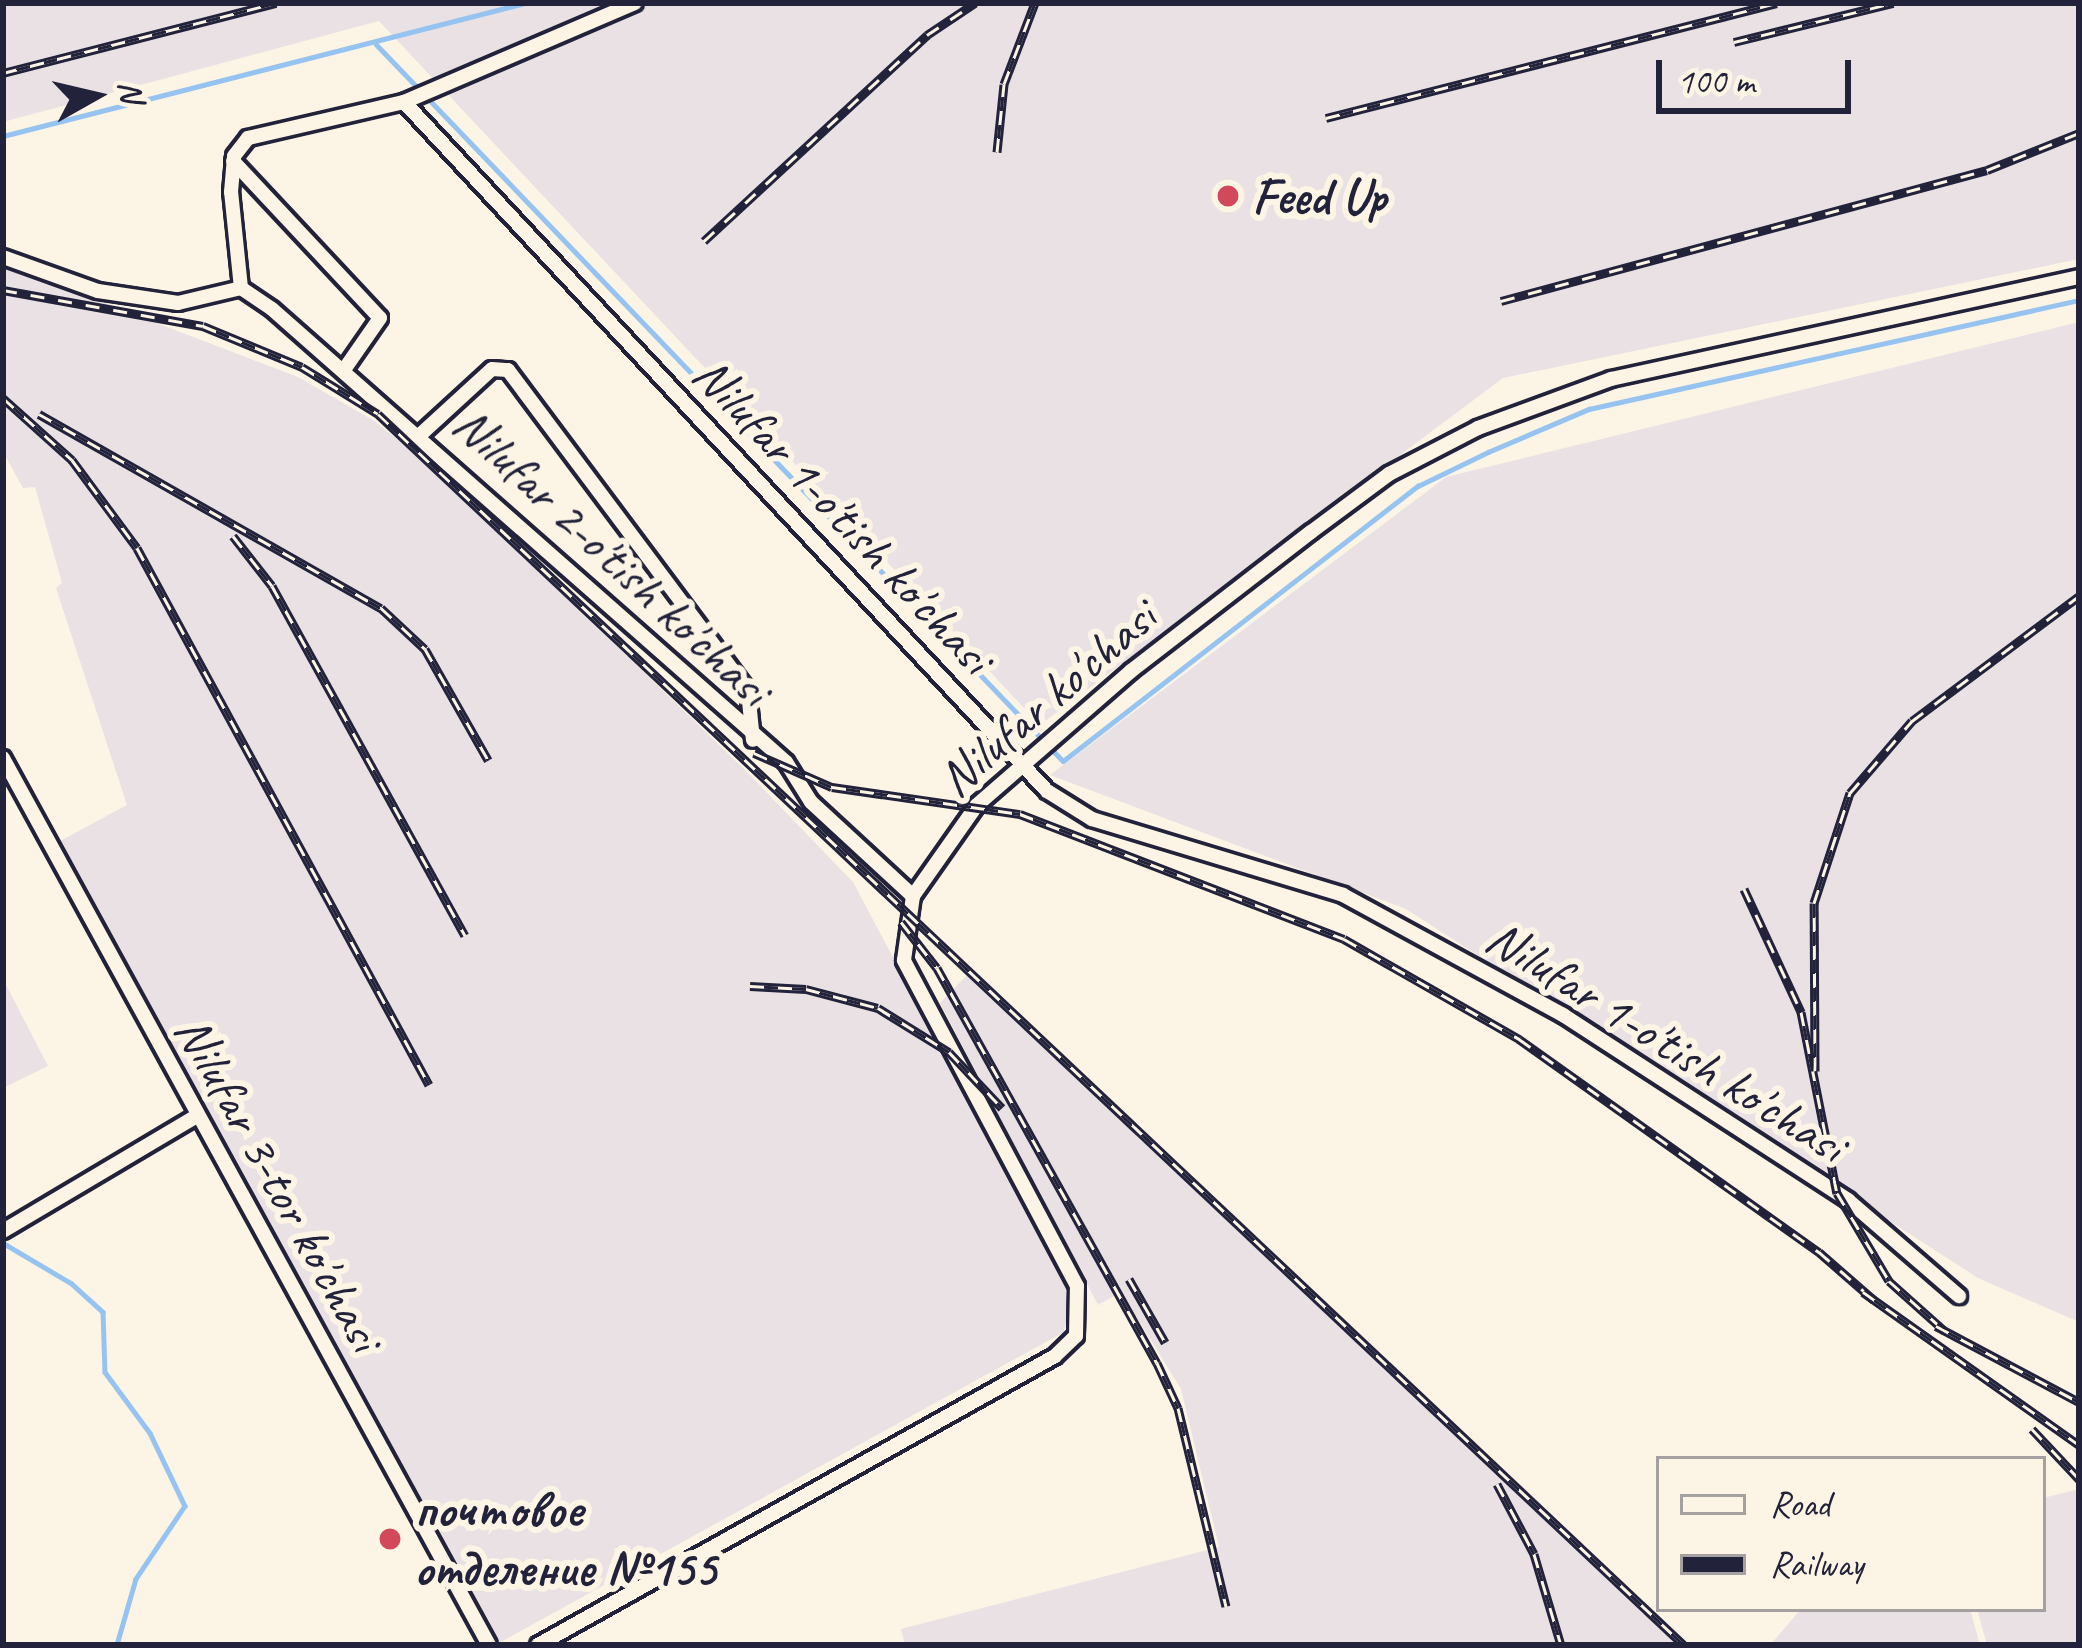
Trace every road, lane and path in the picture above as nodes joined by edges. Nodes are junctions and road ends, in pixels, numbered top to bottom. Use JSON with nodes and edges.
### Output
{"nodes":[{"id":1,"x":635,"y":3,"type":"edge"},
{"id":2,"x":404,"y":103,"type":"junction"},
{"id":3,"x":233,"y":161,"type":"junction"},
{"id":4,"x":3,"y":257,"type":"edge"},
{"id":5,"x":2079,"y":277,"type":"edge"},
{"id":6,"x":241,"y":288,"type":"junction"},
{"id":7,"x":346,"y":367,"type":"junction"},
{"id":8,"x":422,"y":434,"type":"junction"},
{"id":9,"x":753,"y":740,"type":"junction"},
{"id":10,"x":3,"y":758,"type":"edge"},
{"id":11,"x":1022,"y":765,"type":"junction"},
{"id":12,"x":914,"y":896,"type":"junction"},
{"id":13,"x":197,"y":1116,"type":"junction"},
{"id":14,"x":3,"y":1232,"type":"edge"},
{"id":15,"x":1959,"y":1296,"type":"dead end"},
{"id":16,"x":489,"y":1645,"type":"edge"},
{"id":17,"x":538,"y":1645,"type":"edge"}],
"edges":[{"from":1,"to":2,"type":"street"},
{"from":2,"to":3,"type":"street"},
{"from":2,"to":11,"type":"street","name":"Nilufar 1-o'tish ko'chasi"},
{"from":3,"to":6,"type":"street"},
{"from":3,"to":7,"type":"street"},
{"from":4,"to":6,"type":"street"},
{"from":5,"to":11,"type":"street","name":"Nilufar ko'chasi"},
{"from":6,"to":7,"type":"street","name":"Nilufar 2-o'tish ko'chasi"},
{"from":7,"to":8,"type":"street","name":"Nilufar 2-o'tish ko'chasi"},
{"from":8,"to":9,"type":"street","name":"Nilufar 2-o'tish ko'chasi"},
{"from":8,"to":9,"type":"street"},
{"from":9,"to":12,"type":"street","name":"Nilufar 2-o'tish ko'chasi"},
{"from":10,"to":13,"type":"street","name":"Nilufar 3-tor ko'chasi"},
{"from":11,"to":12,"type":"street","name":"Nilufar ko'chasi"},
{"from":11,"to":15,"type":"street","name":"Nilufar 1-o'tish ko'chasi"},
{"from":12,"to":17,"type":"street","name":"Nilufar ko'chasi"},
{"from":13,"to":14,"type":"street"},
{"from":13,"to":16,"type":"street","name":"Nilufar 3-tor ko'chasi"}]}
